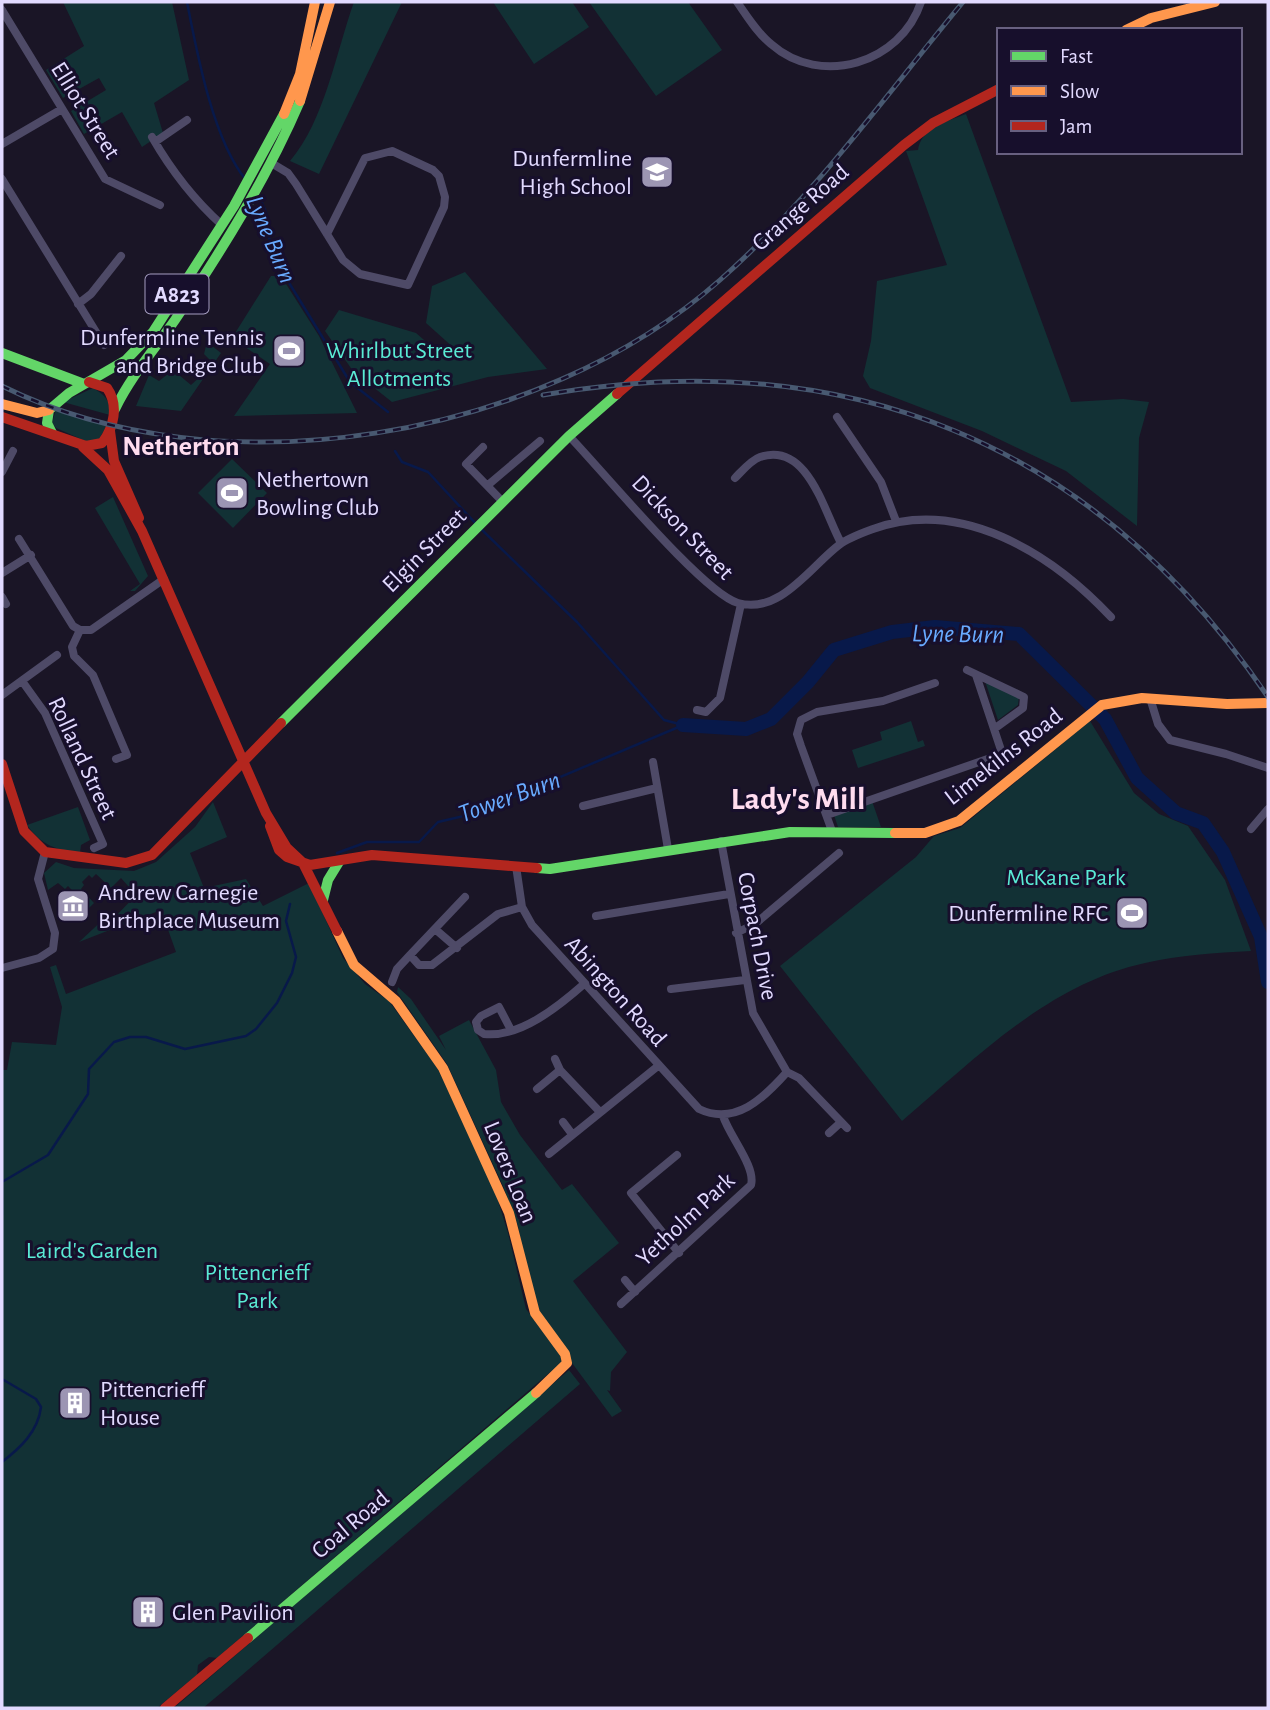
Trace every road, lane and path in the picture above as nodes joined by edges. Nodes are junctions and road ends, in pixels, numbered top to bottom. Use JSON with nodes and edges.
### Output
{"nodes":[{"id":1,"x":315,"y":2,"type":"edge"},
{"id":2,"x":330,"y":2,"type":"edge"},
{"id":3,"x":921,"y":2,"type":"edge"},
{"id":4,"x":1215,"y":2,"type":"edge"},
{"id":5,"x":740,"y":3,"type":"edge"},
{"id":6,"x":2,"y":10,"type":"edge"},
{"id":7,"x":1130,"y":28,"type":"edge"},
{"id":8,"x":997,"y":90,"type":"edge"},
{"id":9,"x":62,"y":109,"type":"junction"},
{"id":10,"x":187,"y":120,"type":"dead end"},
{"id":11,"x":2,"y":144,"type":"edge"},
{"id":12,"x":272,"y":164,"type":"junction"},
{"id":13,"x":2,"y":179,"type":"edge"},
{"id":14,"x":252,"y":187,"type":"junction"},
{"id":15,"x":160,"y":205,"type":"dead end"},
{"id":16,"x":222,"y":225,"type":"junction"},
{"id":17,"x":327,"y":234,"type":"junction"},
{"id":18,"x":121,"y":256,"type":"dead end"},
{"id":19,"x":78,"y":303,"type":"junction"},
{"id":20,"x":104,"y":345,"type":"dead end"},
{"id":21,"x":2,"y":353,"type":"edge"},
{"id":22,"x":50,"y":373,"type":"junction"},
{"id":23,"x":640,"y":374,"type":"joint"},
{"id":24,"x":86,"y":383,"type":"junction"},
{"id":25,"x":59,"y":401,"type":"junction"},
{"id":26,"x":2,"y":404,"type":"edge"},
{"id":27,"x":115,"y":409,"type":"junction"},
{"id":28,"x":48,"y":410,"type":"junction"},
{"id":29,"x":2,"y":417,"type":"edge"},
{"id":30,"x":836,"y":417,"type":"dead end"},
{"id":31,"x":110,"y":431,"type":"junction"},
{"id":32,"x":52,"y":433,"type":"junction"},
{"id":33,"x":569,"y":436,"type":"junction"},
{"id":34,"x":540,"y":441,"type":"dead end"},
{"id":35,"x":83,"y":447,"type":"junction"},
{"id":36,"x":483,"y":447,"type":"dead end"},
{"id":37,"x":13,"y":451,"type":"dead end"},
{"id":38,"x":2,"y":472,"type":"edge"},
{"id":39,"x":735,"y":478,"type":"dead end"},
{"id":40,"x":488,"y":485,"type":"junction"},
{"id":41,"x":503,"y":502,"type":"junction"},
{"id":42,"x":897,"y":520,"type":"junction"},
{"id":43,"x":142,"y":531,"type":"junction"},
{"id":44,"x":19,"y":539,"type":"dead end"},
{"id":45,"x":841,"y":543,"type":"junction"},
{"id":46,"x":31,"y":555,"type":"junction"},
{"id":47,"x":2,"y":573,"type":"edge"},
{"id":48,"x":164,"y":579,"type":"junction"},
{"id":49,"x":741,"y":604,"type":"junction"},
{"id":50,"x":1111,"y":617,"type":"dead end"},
{"id":51,"x":80,"y":630,"type":"junction"},
{"id":52,"x":57,"y":655,"type":"dead end"},
{"id":53,"x":967,"y":670,"type":"dead end"},
{"id":54,"x":976,"y":675,"type":"junction"},
{"id":55,"x":22,"y":681,"type":"junction"},
{"id":56,"x":935,"y":683,"type":"dead end"},
{"id":57,"x":2,"y":695,"type":"edge"},
{"id":58,"x":1150,"y":698,"type":"junction"},
{"id":59,"x":1265,"y":704,"type":"edge"},
{"id":60,"x":697,"y":710,"type":"dead end"},
{"id":61,"x":994,"y":729,"type":"junction"},
{"id":62,"x":116,"y":759,"type":"dead end"},
{"id":63,"x":242,"y":761,"type":"junction"},
{"id":64,"x":653,"y":762,"type":"dead end"},
{"id":65,"x":2,"y":764,"type":"edge"},
{"id":66,"x":1268,"y":768,"type":"edge"},
{"id":67,"x":657,"y":788,"type":"junction"},
{"id":68,"x":583,"y":806,"type":"dead end"},
{"id":69,"x":1268,"y":809,"type":"edge"},
{"id":70,"x":827,"y":815,"type":"junction"},
{"id":71,"x":1265,"y":820,"type":"edge"},
{"id":72,"x":1251,"y":828,"type":"dead end"},
{"id":73,"x":832,"y":831,"type":"junction"},
{"id":74,"x":721,"y":841,"type":"junction"},
{"id":75,"x":94,"y":848,"type":"dead end"},
{"id":76,"x":668,"y":849,"type":"junction"},
{"id":77,"x":45,"y":852,"type":"junction"},
{"id":78,"x":839,"y":853,"type":"dead end"},
{"id":79,"x":339,"y":862,"type":"junction"},
{"id":80,"x":306,"y":864,"type":"junction"},
{"id":81,"x":516,"y":866,"type":"junction"},
{"id":82,"x":729,"y":894,"type":"junction"},
{"id":83,"x":465,"y":897,"type":"dead end"},
{"id":84,"x":323,"y":900,"type":"junction"},
{"id":85,"x":522,"y":907,"type":"junction"},
{"id":86,"x":596,"y":916,"type":"dead end"},
{"id":87,"x":435,"y":929,"type":"junction"},
{"id":88,"x":736,"y":933,"type":"junction"},
{"id":89,"x":457,"y":948,"type":"junction"},
{"id":90,"x":410,"y":955,"type":"junction"},
{"id":91,"x":2,"y":968,"type":"edge"},
{"id":92,"x":745,"y":979,"type":"junction"},
{"id":93,"x":392,"y":982,"type":"dead end"},
{"id":94,"x":584,"y":984,"type":"junction"},
{"id":95,"x":670,"y":989,"type":"dead end"},
{"id":96,"x":511,"y":1030,"type":"dead end"},
{"id":97,"x":555,"y":1059,"type":"dead end"},
{"id":98,"x":658,"y":1066,"type":"junction"},
{"id":99,"x":560,"y":1070,"type":"junction"},
{"id":100,"x":787,"y":1072,"type":"junction"},
{"id":101,"x":537,"y":1089,"type":"dead end"},
{"id":102,"x":600,"y":1112,"type":"junction"},
{"id":103,"x":723,"y":1116,"type":"junction"},
{"id":104,"x":563,"y":1122,"type":"dead end"},
{"id":105,"x":829,"y":1133,"type":"dead end"},
{"id":106,"x":572,"y":1134,"type":"junction"},
{"id":107,"x":550,"y":1154,"type":"dead end"},
{"id":108,"x":677,"y":1155,"type":"dead end"},
{"id":109,"x":679,"y":1253,"type":"junction"},
{"id":110,"x":625,"y":1280,"type":"dead end"},
{"id":111,"x":635,"y":1292,"type":"junction"},
{"id":112,"x":621,"y":1304,"type":"dead end"},
{"id":113,"x":562,"y":1371,"type":"joint"},
{"id":114,"x":165,"y":1708,"type":"edge"}],
"edges":[{"from":1,"to":14,"type":"main road","number":"A823"},
{"from":2,"to":12,"type":"main road","number":"A823"},
{"from":3,"to":5,"type":"street"},
{"from":4,"to":7,"type":"main road"},
{"from":6,"to":9,"type":"street","name":"Elliot Street"},
{"from":8,"to":23,"type":"main road","name":"Grange Road"},
{"from":9,"to":11,"type":"street"},
{"from":9,"to":15,"type":"street","name":"Elliot Street"},
{"from":10,"to":16,"type":"street"},
{"from":12,"to":14,"type":"main road","number":"A823"},
{"from":12,"to":17,"type":"street"},
{"from":13,"to":19,"type":"street"},
{"from":14,"to":16,"type":"main road","number":"A823"},
{"from":14,"to":27,"type":"main road","number":"A823"},
{"from":16,"to":24,"type":"main road","number":"A823"},
{"from":17,"to":17,"type":"street"},
{"from":18,"to":19,"type":"street"},
{"from":19,"to":20,"type":"street"},
{"from":21,"to":22,"type":"main road"},
{"from":22,"to":24,"type":"main road"},
{"from":22,"to":25,"type":"main road"},
{"from":23,"to":33,"type":"main road","name":"Elgin Street"},
{"from":24,"to":25,"type":"main road","number":"A823"},
{"from":24,"to":27,"type":"main road"},
{"from":25,"to":28,"type":"main road","number":"A823"},
{"from":26,"to":28,"type":"main road"},
{"from":27,"to":31,"type":"main road","number":"A823"},
{"from":28,"to":32,"type":"main road"},
{"from":29,"to":32,"type":"main road"},
{"from":30,"to":42,"type":"street"},
{"from":31,"to":35,"type":"main road"},
{"from":31,"to":43,"type":"main road"},
{"from":32,"to":35,"type":"main road"},
{"from":33,"to":41,"type":"main road","name":"Elgin Street"},
{"from":33,"to":49,"type":"street","name":"Dickson Street"},
{"from":34,"to":40,"type":"street"},
{"from":35,"to":43,"type":"main road"},
{"from":36,"to":40,"type":"street"},
{"from":37,"to":38,"type":"street"},
{"from":39,"to":45,"type":"street"},
{"from":40,"to":41,"type":"street"},
{"from":41,"to":63,"type":"main road","name":"Elgin Street"},
{"from":42,"to":45,"type":"street","name":"Dickson Street"},
{"from":42,"to":50,"type":"street","name":"Dickson Street"},
{"from":43,"to":48,"type":"main road"},
{"from":44,"to":46,"type":"street"},
{"from":45,"to":49,"type":"street","name":"Dickson Street"},
{"from":46,"to":47,"type":"street"},
{"from":46,"to":51,"type":"street"},
{"from":48,"to":51,"type":"street"},
{"from":48,"to":63,"type":"main road"},
{"from":49,"to":60,"type":"street"},
{"from":51,"to":62,"type":"street"},
{"from":52,"to":55,"type":"street"},
{"from":53,"to":54,"type":"street"},
{"from":54,"to":61,"type":"street"},
{"from":54,"to":61,"type":"street"},
{"from":55,"to":57,"type":"street"},
{"from":55,"to":75,"type":"street","name":"Rolland Street"},
{"from":56,"to":70,"type":"street"},
{"from":58,"to":59,"type":"main road","name":"Limekilns Road"},
{"from":58,"to":66,"type":"street"},
{"from":58,"to":73,"type":"main road","name":"Limekilns Road"},
{"from":61,"to":70,"type":"street"},
{"from":63,"to":77,"type":"main road","name":"Elgin Street"},
{"from":63,"to":80,"type":"main road"},
{"from":64,"to":67,"type":"street"},
{"from":65,"to":77,"type":"main road"},
{"from":67,"to":68,"type":"street"},
{"from":67,"to":76,"type":"street"},
{"from":69,"to":71,"type":"street"},
{"from":70,"to":73,"type":"street"},
{"from":71,"to":72,"type":"street"},
{"from":73,"to":74,"type":"main road","name":"Limekilns Road"},
{"from":74,"to":76,"type":"main road","name":"Limekilns Road"},
{"from":74,"to":82,"type":"street","name":"Corpach Drive"},
{"from":76,"to":81,"type":"main road","name":"Limekilns Road"},
{"from":77,"to":91,"type":"street"},
{"from":78,"to":88,"type":"street"},
{"from":79,"to":80,"type":"main road","name":"Limekilns Road"},
{"from":79,"to":81,"type":"main road","name":"Limekilns Road"},
{"from":79,"to":84,"type":"main road"},
{"from":80,"to":84,"type":"main road","name":"Lovers Loan"},
{"from":81,"to":85,"type":"street","name":"Abington Road"},
{"from":82,"to":86,"type":"street"},
{"from":82,"to":88,"type":"street","name":"Corpach Drive"},
{"from":83,"to":87,"type":"street"},
{"from":84,"to":113,"type":"main road","name":"Lovers Loan"},
{"from":85,"to":89,"type":"street"},
{"from":85,"to":94,"type":"street","name":"Abington Road"},
{"from":87,"to":89,"type":"street"},
{"from":87,"to":90,"type":"street"},
{"from":88,"to":92,"type":"street","name":"Corpach Drive"},
{"from":89,"to":90,"type":"street"},
{"from":90,"to":93,"type":"street"},
{"from":92,"to":95,"type":"street"},
{"from":92,"to":100,"type":"street","name":"Corpach Drive"},
{"from":94,"to":96,"type":"street"},
{"from":94,"to":98,"type":"street","name":"Abington Road"},
{"from":97,"to":99,"type":"street"},
{"from":98,"to":102,"type":"street"},
{"from":98,"to":103,"type":"street","name":"Abington Road"},
{"from":99,"to":101,"type":"street"},
{"from":99,"to":102,"type":"street"},
{"from":100,"to":103,"type":"street"},
{"from":100,"to":105,"type":"street","name":"Corpach Drive"},
{"from":102,"to":106,"type":"street"},
{"from":103,"to":109,"type":"street","name":"Yetholm Park"},
{"from":104,"to":106,"type":"street"},
{"from":106,"to":107,"type":"street"},
{"from":108,"to":109,"type":"street"},
{"from":109,"to":111,"type":"street","name":"Yetholm Park"},
{"from":110,"to":111,"type":"street"},
{"from":111,"to":112,"type":"street","name":"Yetholm Park"},
{"from":113,"to":114,"type":"main road","name":"Coal Road"}]}
